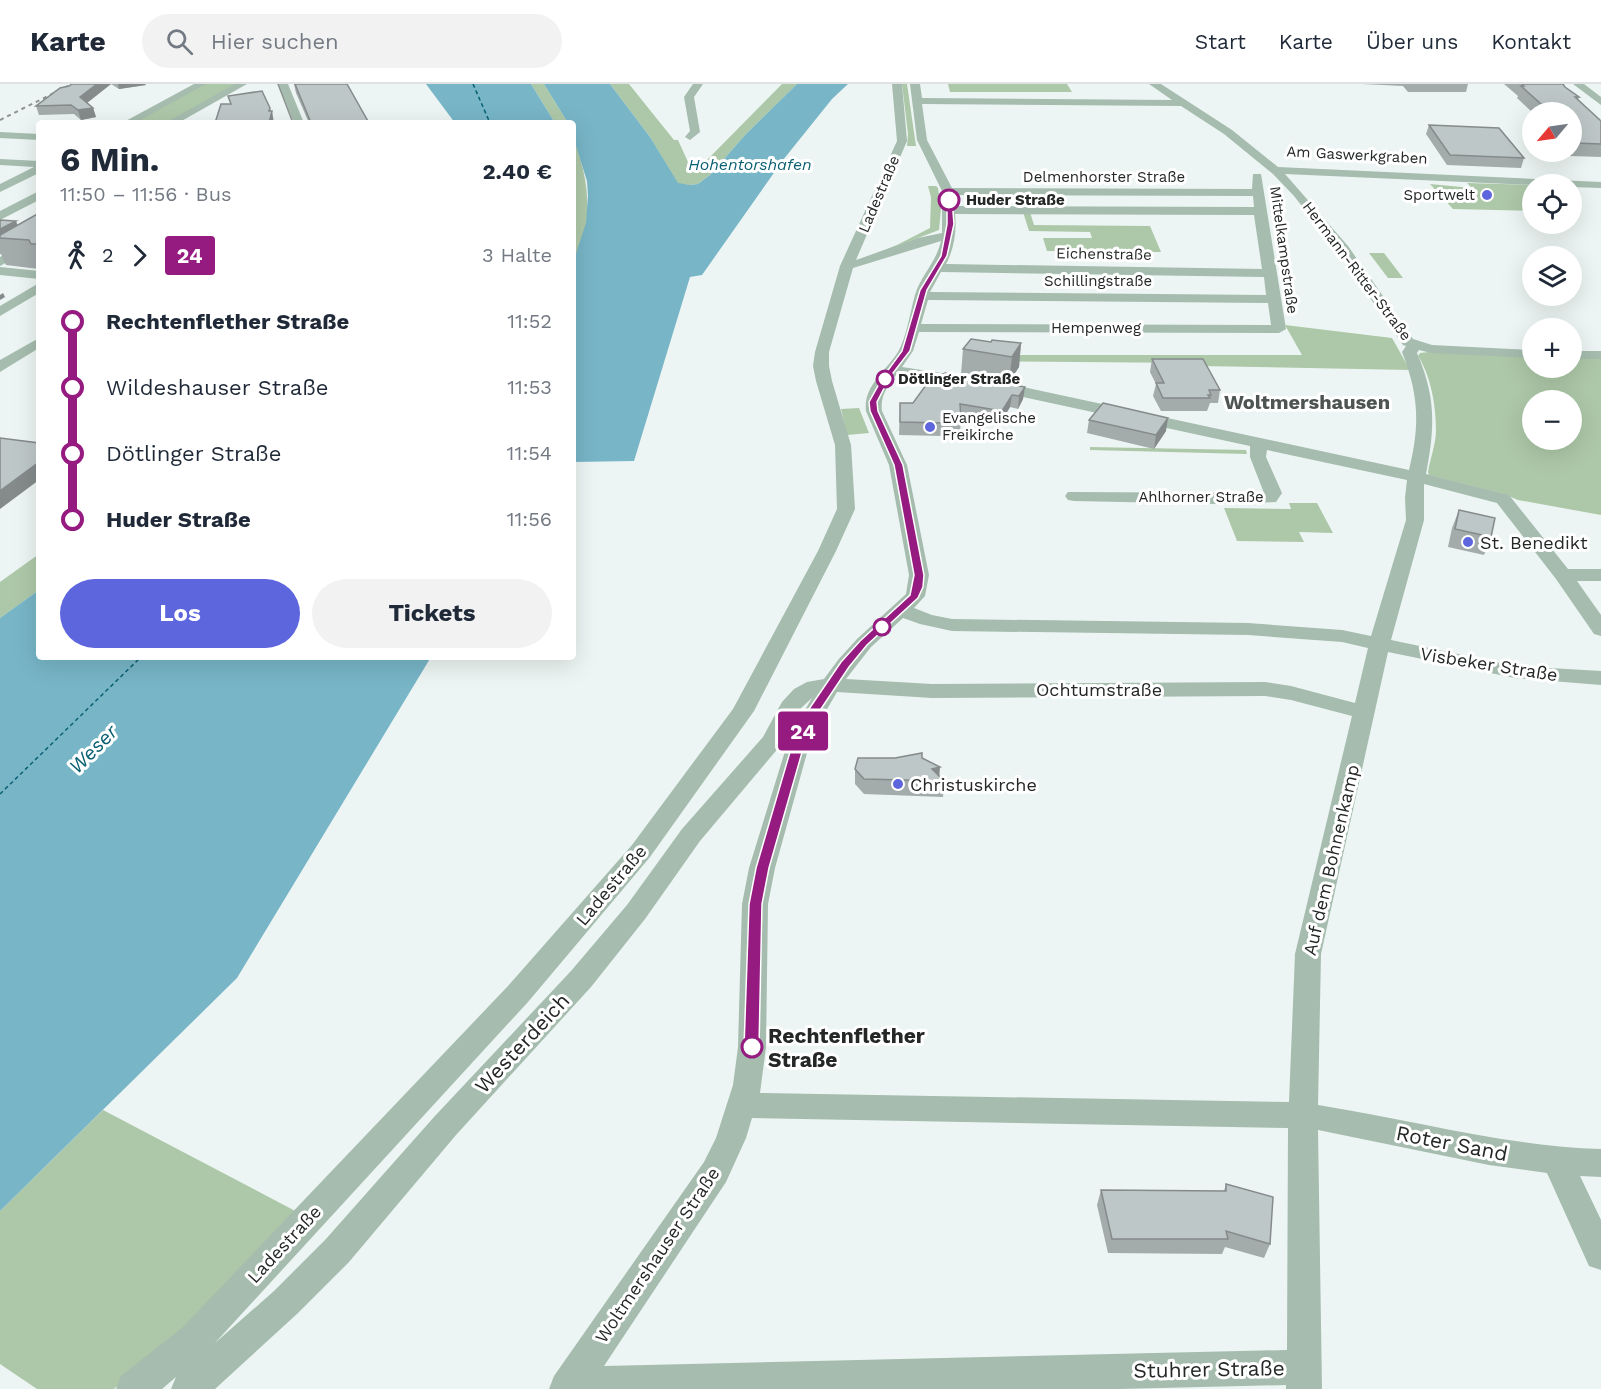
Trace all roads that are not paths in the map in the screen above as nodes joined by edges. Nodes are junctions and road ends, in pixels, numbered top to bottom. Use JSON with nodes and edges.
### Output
{"nodes":[{"id":1,"x":201,"y":84,"type":"edge"},
{"id":2,"x":242,"y":84,"type":"edge"},
{"id":3,"x":283,"y":84,"type":"edge"},
{"id":4,"x":698,"y":84,"type":"edge"},
{"id":5,"x":897,"y":84,"type":"edge"},
{"id":6,"x":915,"y":84,"type":"edge"},
{"id":7,"x":1154,"y":84,"type":"edge"},
{"id":8,"x":1578,"y":84,"type":"edge"},
{"id":9,"x":189,"y":90,"type":"junction"},
{"id":10,"x":227,"y":92,"type":"junction"},
{"id":11,"x":917,"y":101,"type":"junction"},
{"id":12,"x":1182,"y":101,"type":"junction"},
{"id":13,"x":1601,"y":102,"type":"edge"},
{"id":14,"x":133,"y":120,"type":"edge"},
{"id":15,"x":176,"y":120,"type":"edge"},
{"id":16,"x":298,"y":120,"type":"edge"},
{"id":17,"x":0,"y":135,"type":"edge"},
{"id":18,"x":36,"y":137,"type":"edge"},
{"id":19,"x":690,"y":137,"type":"dead end"},
{"id":20,"x":0,"y":162,"type":"edge"},
{"id":21,"x":36,"y":167,"type":"edge"},
{"id":22,"x":1273,"y":168,"type":"junction"},
{"id":23,"x":36,"y":169,"type":"edge"},
{"id":24,"x":1257,"y":176,"type":"dead end"},
{"id":25,"x":1601,"y":185,"type":"edge"},
{"id":26,"x":0,"y":189,"type":"edge"},
{"id":27,"x":948,"y":191,"type":"junction"},
{"id":28,"x":1260,"y":193,"type":"junction"},
{"id":29,"x":36,"y":197,"type":"edge"},
{"id":30,"x":950,"y":210,"type":"junction"},
{"id":31,"x":1260,"y":211,"type":"junction"},
{"id":32,"x":0,"y":216,"type":"edge"},
{"id":33,"x":948,"y":236,"type":"junction"},
{"id":34,"x":36,"y":241,"type":"edge"},
{"id":35,"x":0,"y":262,"type":"edge"},
{"id":36,"x":847,"y":266,"type":"junction"},
{"id":37,"x":938,"y":268,"type":"junction"},
{"id":38,"x":0,"y":272,"type":"edge"},
{"id":39,"x":1270,"y":273,"type":"junction"},
{"id":40,"x":36,"y":275,"type":"edge"},
{"id":41,"x":36,"y":289,"type":"edge"},
{"id":42,"x":921,"y":296,"type":"junction"},
{"id":43,"x":1274,"y":299,"type":"junction"},
{"id":44,"x":0,"y":312,"type":"edge"},
{"id":45,"x":913,"y":328,"type":"junction"},
{"id":46,"x":1279,"y":329,"type":"joint"},
{"id":47,"x":36,"y":344,"type":"edge"},
{"id":48,"x":1416,"y":346,"type":"junction"},
{"id":49,"x":1522,"y":354,"type":"edge"},
{"id":50,"x":1582,"y":355,"type":"edge"},
{"id":51,"x":1601,"y":355,"type":"edge"},
{"id":52,"x":0,"y":366,"type":"edge"},
{"id":53,"x":891,"y":370,"type":"junction"},
{"id":54,"x":1259,"y":443,"type":"junction"},
{"id":55,"x":1417,"y":477,"type":"junction"},
{"id":56,"x":1074,"y":496,"type":"dead end"},
{"id":57,"x":1563,"y":575,"type":"junction"},
{"id":58,"x":1601,"y":575,"type":"edge"},
{"id":59,"x":902,"y":610,"type":"junction"},
{"id":60,"x":1601,"y":630,"type":"edge"},
{"id":61,"x":1378,"y":645,"type":"junction"},
{"id":62,"x":1601,"y":678,"type":"edge"},
{"id":63,"x":832,"y":684,"type":"junction"},
{"id":64,"x":1364,"y":712,"type":"junction"},
{"id":65,"x":641,"y":851,"type":"junction"},
{"id":66,"x":670,"y":863,"type":"junction"},
{"id":67,"x":743,"y":1105,"type":"junction"},
{"id":68,"x":1303,"y":1115,"type":"junction"},
{"id":69,"x":1558,"y":1163,"type":"junction"},
{"id":70,"x":1601,"y":1163,"type":"edge"},
{"id":71,"x":1601,"y":1255,"type":"edge"},
{"id":72,"x":1304,"y":1378,"type":"edge"},
{"id":73,"x":571,"y":1384,"type":"edge"},
{"id":74,"x":134,"y":1389,"type":"edge"},
{"id":75,"x":189,"y":1389,"type":"edge"}],
"edges":[{"from":1,"to":9,"type":"street"},
{"from":2,"to":10,"type":"street"},
{"from":3,"to":16,"type":"street"},
{"from":4,"to":19,"type":"street"},
{"from":5,"to":36,"type":"street","name":"Ladestraße"},
{"from":6,"to":11,"type":"street","name":"Woltmershauser Straße"},
{"from":7,"to":12,"type":"street","name":"Hermann-Ritter-Straße"},
{"from":8,"to":13,"type":"street"},
{"from":9,"to":10,"type":"street"},
{"from":9,"to":14,"type":"street"},
{"from":10,"to":15,"type":"street"},
{"from":11,"to":12,"type":"street"},
{"from":11,"to":27,"type":"street","name":"Woltmershauser Straße"},
{"from":12,"to":22,"type":"street","name":"Hermann-Ritter-Straße"},
{"from":17,"to":18,"type":"street"},
{"from":20,"to":21,"type":"street"},
{"from":22,"to":25,"type":"street","name":"Am Gaswerkgraben"},
{"from":22,"to":48,"type":"street","name":"Hermann-Ritter-Straße"},
{"from":23,"to":26,"type":"street"},
{"from":24,"to":28,"type":"street","name":"Mittelkampstraße"},
{"from":27,"to":28,"type":"street","name":"Delmenhorster Straße"},
{"from":27,"to":30,"type":"street","name":"Woltmershauser Straße"},
{"from":28,"to":31,"type":"street","name":"Mittelkampstraße"},
{"from":29,"to":32,"type":"street"},
{"from":30,"to":31,"type":"street"},
{"from":30,"to":33,"type":"street","name":"Woltmershauser Straße"},
{"from":31,"to":39,"type":"street","name":"Mittelkampstraße"},
{"from":33,"to":36,"type":"street","name":"Ladestraße"},
{"from":33,"to":37,"type":"street","name":"Woltmershauser Straße"},
{"from":34,"to":35,"type":"street"},
{"from":36,"to":65,"type":"street","name":"Ladestraße"},
{"from":37,"to":39,"type":"street","name":"Eichenstraße"},
{"from":37,"to":42,"type":"street","name":"Woltmershauser Straße"},
{"from":38,"to":40,"type":"street"},
{"from":39,"to":43,"type":"street","name":"Mittelkampstraße"},
{"from":41,"to":44,"type":"street"},
{"from":42,"to":43,"type":"street","name":"Schillingstraße"},
{"from":42,"to":45,"type":"street","name":"Woltmershauser Straße"},
{"from":43,"to":46,"type":"street","name":"Mittelkampstraße"},
{"from":45,"to":46,"type":"street","name":"Hempenweg"},
{"from":45,"to":53,"type":"street","name":"Woltmershauser Straße"},
{"from":47,"to":52,"type":"street"},
{"from":48,"to":49,"type":"street"},
{"from":48,"to":55,"type":"street","name":"Auf dem Bohnenkamp"},
{"from":50,"to":51,"type":"street"},
{"from":53,"to":54,"type":"street"},
{"from":53,"to":59,"type":"street","name":"Woltmershauser Straße"},
{"from":54,"to":55,"type":"street"},
{"from":54,"to":56,"type":"street","name":"Ahlhorner Straße"},
{"from":55,"to":57,"type":"street"},
{"from":55,"to":61,"type":"street","name":"Auf dem Bohnenkamp"},
{"from":57,"to":58,"type":"street"},
{"from":57,"to":60,"type":"street"},
{"from":59,"to":61,"type":"street","name":"Visbeker Straße"},
{"from":59,"to":63,"type":"street","name":"Woltmershauser Straße"},
{"from":61,"to":62,"type":"street","name":"Visbeker Straße"},
{"from":61,"to":64,"type":"street","name":"Auf dem Bohnenkamp"},
{"from":63,"to":64,"type":"street","name":"Ochtumstraße"},
{"from":63,"to":66,"type":"street","name":"Westerdeich"},
{"from":63,"to":67,"type":"street","name":"Woltmershauser Straße"},
{"from":64,"to":68,"type":"street","name":"Auf dem Bohnenkamp"},
{"from":65,"to":66,"type":"street"},
{"from":65,"to":74,"type":"street","name":"Ladestraße"},
{"from":66,"to":75,"type":"street","name":"Westerdeich"},
{"from":67,"to":68,"type":"street"},
{"from":67,"to":73,"type":"street","name":"Woltmershauser Straße"},
{"from":68,"to":69,"type":"street","name":"Roter Sand"},
{"from":68,"to":72,"type":"street","name":"Auf dem Bohnenkamp"},
{"from":69,"to":70,"type":"street","name":"Roter Sand"},
{"from":69,"to":71,"type":"street"},
{"from":72,"to":73,"type":"street","name":"Stuhrer Straße"}]}
